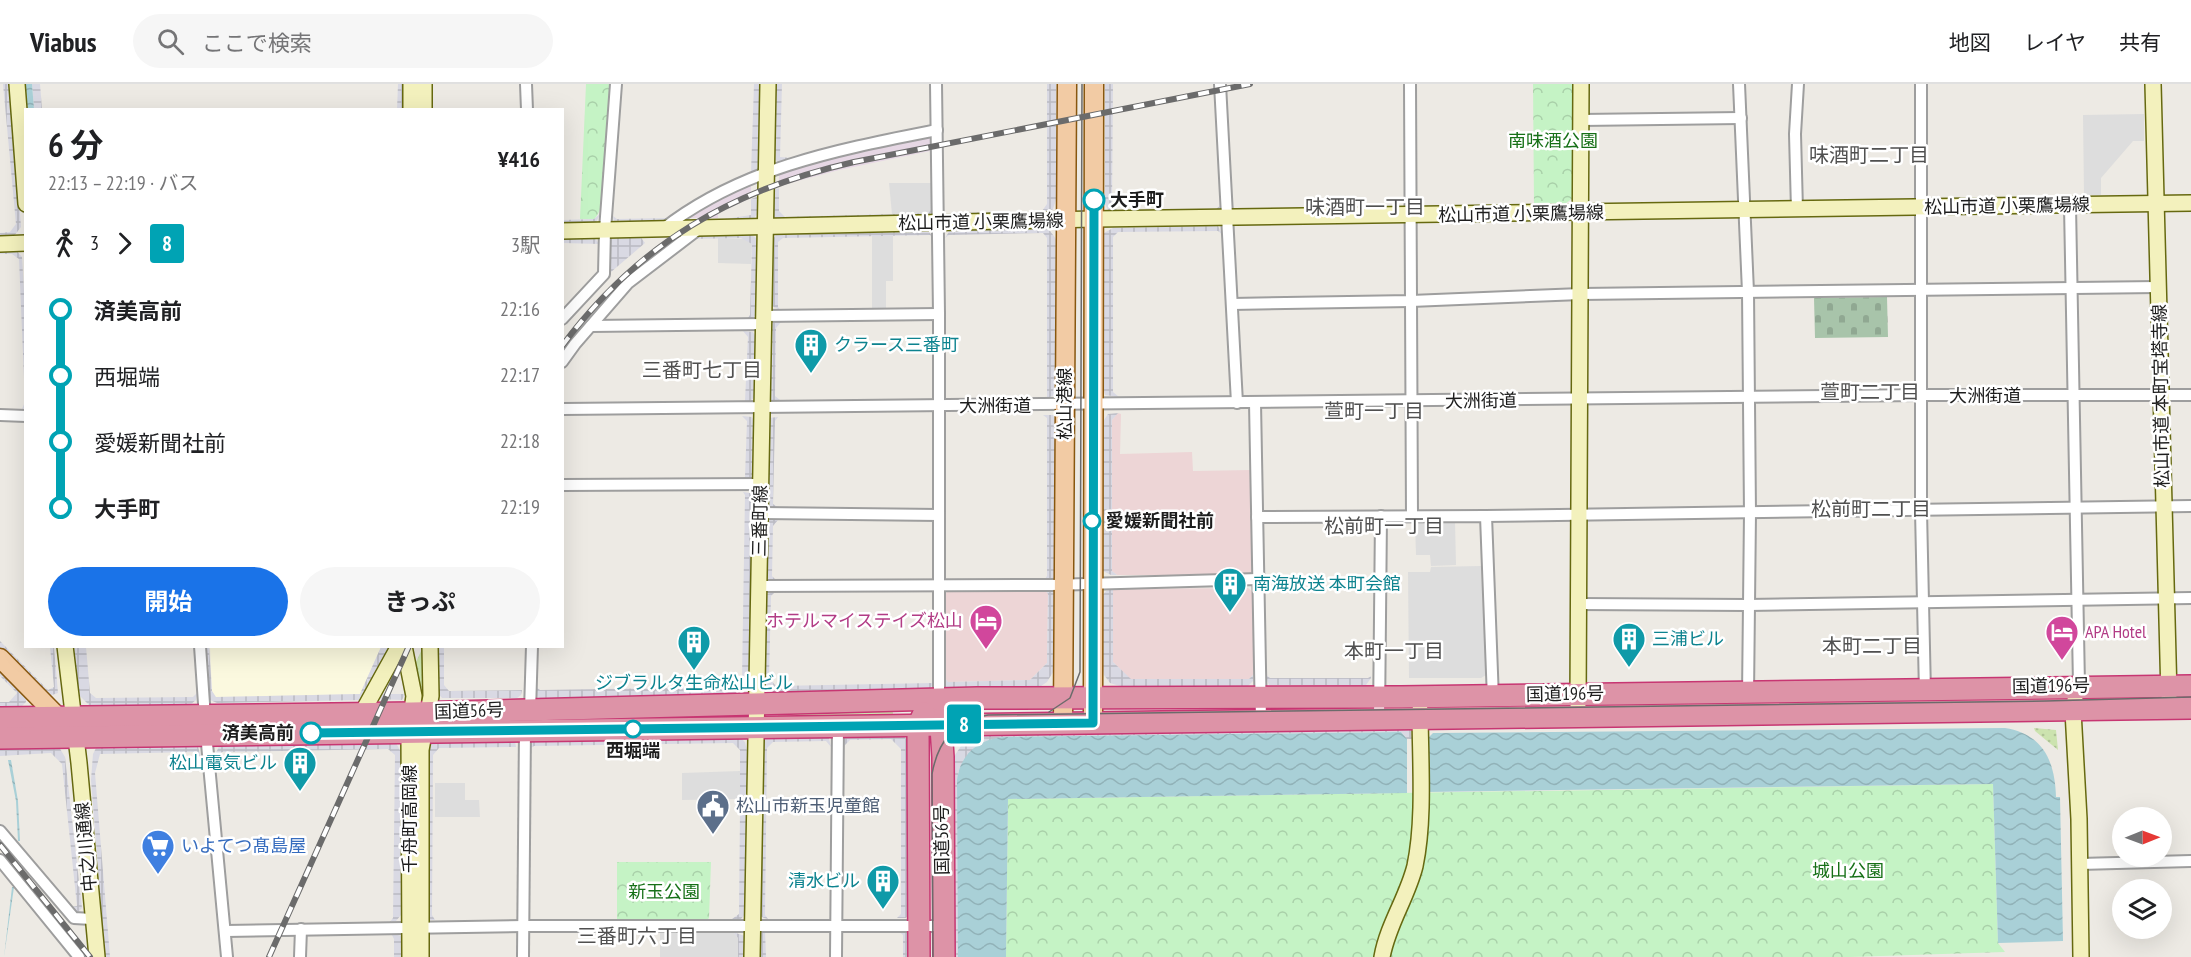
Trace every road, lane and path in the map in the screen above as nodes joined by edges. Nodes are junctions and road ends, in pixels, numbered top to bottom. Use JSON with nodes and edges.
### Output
{"nodes":[{"id":1,"x":17,"y":84,"type":"edge"},
{"id":2,"x":411,"y":84,"type":"edge"},
{"id":3,"x":424,"y":84,"type":"edge"},
{"id":4,"x":526,"y":84,"type":"edge"},
{"id":5,"x":616,"y":84,"type":"edge"},
{"id":6,"x":768,"y":84,"type":"edge"},
{"id":7,"x":936,"y":84,"type":"edge"},
{"id":8,"x":1066,"y":84,"type":"edge"},
{"id":9,"x":1094,"y":84,"type":"edge"},
{"id":10,"x":1220,"y":84,"type":"edge"},
{"id":11,"x":1410,"y":84,"type":"edge"},
{"id":12,"x":1581,"y":84,"type":"edge"},
{"id":13,"x":1739,"y":84,"type":"edge"},
{"id":14,"x":1798,"y":84,"type":"edge"},
{"id":15,"x":1921,"y":84,"type":"edge"},
{"id":16,"x":2153,"y":84,"type":"edge"},
{"id":17,"x":411,"y":108,"type":"edge"},
{"id":18,"x":424,"y":108,"type":"edge"},
{"id":19,"x":527,"y":108,"type":"edge"},
{"id":20,"x":1741,"y":118,"type":"junction"},
{"id":21,"x":1581,"y":120,"type":"junction"},
{"id":22,"x":937,"y":130,"type":"junction"},
{"id":23,"x":767,"y":171,"type":"junction"},
{"id":24,"x":24,"y":177,"type":"edge"},
{"id":25,"x":2191,"y":203,"type":"edge"},
{"id":26,"x":2156,"y":204,"type":"junction"},
{"id":27,"x":2070,"y":206,"type":"junction"},
{"id":28,"x":1922,"y":208,"type":"junction"},
{"id":29,"x":1797,"y":210,"type":"junction"},
{"id":30,"x":1745,"y":211,"type":"junction"},
{"id":31,"x":1581,"y":214,"type":"junction"},
{"id":32,"x":1411,"y":216,"type":"junction"},
{"id":33,"x":1227,"y":217,"type":"junction"},
{"id":34,"x":1094,"y":219,"type":"junction"},
{"id":35,"x":1065,"y":220,"type":"junction"},
{"id":36,"x":938,"y":223,"type":"junction"},
{"id":37,"x":766,"y":226,"type":"junction"},
{"id":38,"x":700,"y":228,"type":"junction"},
{"id":39,"x":663,"y":229,"type":"junction"},
{"id":40,"x":605,"y":230,"type":"junction"},
{"id":41,"x":564,"y":231,"type":"edge"},
{"id":42,"x":24,"y":243,"type":"edge"},
{"id":43,"x":0,"y":244,"type":"edge"},
{"id":44,"x":2158,"y":287,"type":"junction"},
{"id":45,"x":2072,"y":288,"type":"junction"},
{"id":46,"x":1923,"y":290,"type":"junction"},
{"id":47,"x":1748,"y":292,"type":"junction"},
{"id":48,"x":1581,"y":294,"type":"junction"},
{"id":49,"x":1411,"y":301,"type":"junction"},
{"id":50,"x":1232,"y":304,"type":"junction"},
{"id":51,"x":939,"y":314,"type":"junction"},
{"id":52,"x":564,"y":317,"type":"edge"},
{"id":53,"x":764,"y":320,"type":"junction"},
{"id":54,"x":591,"y":326,"type":"junction"},
{"id":55,"x":564,"y":360,"type":"edge"},
{"id":56,"x":1922,"y":395,"type":"junction"},
{"id":57,"x":2191,"y":395,"type":"edge"},
{"id":58,"x":2074,"y":396,"type":"junction"},
{"id":59,"x":2161,"y":396,"type":"junction"},
{"id":60,"x":1748,"y":397,"type":"junction"},
{"id":61,"x":1580,"y":399,"type":"junction"},
{"id":62,"x":1412,"y":401,"type":"junction"},
{"id":63,"x":1237,"y":403,"type":"junction"},
{"id":64,"x":1255,"y":403,"type":"junction"},
{"id":65,"x":1065,"y":405,"type":"junction"},
{"id":66,"x":1092,"y":405,"type":"junction"},
{"id":67,"x":939,"y":406,"type":"junction"},
{"id":68,"x":762,"y":408,"type":"junction"},
{"id":69,"x":564,"y":409,"type":"edge"},
{"id":70,"x":0,"y":415,"type":"edge"},
{"id":71,"x":24,"y":416,"type":"edge"},
{"id":72,"x":760,"y":484,"type":"junction"},
{"id":73,"x":564,"y":485,"type":"edge"},
{"id":74,"x":2164,"y":506,"type":"junction"},
{"id":75,"x":2191,"y":506,"type":"edge"},
{"id":76,"x":2077,"y":508,"type":"junction"},
{"id":77,"x":1921,"y":511,"type":"junction"},
{"id":78,"x":761,"y":513,"type":"junction"},
{"id":79,"x":1750,"y":513,"type":"junction"},
{"id":80,"x":939,"y":514,"type":"junction"},
{"id":81,"x":1580,"y":515,"type":"junction"},
{"id":82,"x":1381,"y":516,"type":"junction"},
{"id":83,"x":1412,"y":516,"type":"junction"},
{"id":84,"x":1486,"y":516,"type":"junction"},
{"id":85,"x":1257,"y":517,"type":"junction"},
{"id":86,"x":1258,"y":579,"type":"junction"},
{"id":87,"x":1093,"y":583,"type":"junction"},
{"id":88,"x":1064,"y":584,"type":"junction"},
{"id":89,"x":759,"y":586,"type":"junction"},
{"id":90,"x":939,"y":586,"type":"junction"},
{"id":91,"x":2166,"y":598,"type":"junction"},
{"id":92,"x":2191,"y":598,"type":"edge"},
{"id":93,"x":2079,"y":600,"type":"junction"},
{"id":94,"x":1923,"y":601,"type":"junction"},
{"id":95,"x":1578,"y":604,"type":"junction"},
{"id":96,"x":1748,"y":605,"type":"junction"},
{"id":97,"x":65,"y":648,"type":"edge"},
{"id":98,"x":200,"y":648,"type":"edge"},
{"id":99,"x":398,"y":648,"type":"edge"},
{"id":100,"x":404,"y":648,"type":"edge"},
{"id":101,"x":430,"y":648,"type":"edge"},
{"id":102,"x":532,"y":648,"type":"edge"},
{"id":103,"x":0,"y":658,"type":"edge"},
{"id":104,"x":2079,"y":685,"type":"junction"},
{"id":105,"x":2169,"y":686,"type":"junction"},
{"id":106,"x":2191,"y":686,"type":"edge"},
{"id":107,"x":1925,"y":688,"type":"junction"},
{"id":108,"x":1748,"y":692,"type":"junction"},
{"id":109,"x":1578,"y":694,"type":"junction"},
{"id":110,"x":1419,"y":696,"type":"junction"},
{"id":111,"x":1493,"y":696,"type":"junction"},
{"id":112,"x":1378,"y":697,"type":"junction"},
{"id":113,"x":1064,"y":698,"type":"junction"},
{"id":114,"x":1093,"y":698,"type":"junction"},
{"id":115,"x":1262,"y":698,"type":"junction"},
{"id":116,"x":939,"y":699,"type":"junction"},
{"id":117,"x":756,"y":705,"type":"junction"},
{"id":118,"x":2169,"y":708,"type":"junction"},
{"id":119,"x":2191,"y":708,"type":"edge"},
{"id":120,"x":530,"y":709,"type":"junction"},
{"id":121,"x":2073,"y":711,"type":"junction"},
{"id":122,"x":1925,"y":712,"type":"junction"},
{"id":123,"x":362,"y":713,"type":"junction"},
{"id":124,"x":1748,"y":714,"type":"junction"},
{"id":125,"x":1578,"y":716,"type":"junction"},
{"id":126,"x":1420,"y":717,"type":"junction"},
{"id":127,"x":1492,"y":717,"type":"junction"},
{"id":128,"x":0,"y":718,"type":"edge"},
{"id":129,"x":1379,"y":718,"type":"junction"},
{"id":130,"x":1261,"y":720,"type":"junction"},
{"id":131,"x":418,"y":722,"type":"junction"},
{"id":132,"x":1093,"y":723,"type":"junction"},
{"id":133,"x":69,"y":724,"type":"junction"},
{"id":134,"x":838,"y":724,"type":"junction"},
{"id":135,"x":941,"y":724,"type":"junction"},
{"id":136,"x":978,"y":724,"type":"junction"},
{"id":137,"x":1063,"y":724,"type":"junction"},
{"id":138,"x":205,"y":725,"type":"junction"},
{"id":139,"x":918,"y":726,"type":"junction"},
{"id":140,"x":754,"y":727,"type":"junction"},
{"id":141,"x":525,"y":730,"type":"junction"},
{"id":142,"x":0,"y":738,"type":"edge"},
{"id":143,"x":943,"y":758,"type":"junction"},
{"id":144,"x":0,"y":831,"type":"edge"},
{"id":145,"x":0,"y":860,"type":"edge"},
{"id":146,"x":2191,"y":861,"type":"edge"},
{"id":147,"x":2080,"y":864,"type":"junction"},
{"id":148,"x":92,"y":919,"type":"junction"},
{"id":149,"x":524,"y":926,"type":"junction"},
{"id":150,"x":753,"y":926,"type":"junction"},
{"id":151,"x":836,"y":926,"type":"junction"},
{"id":152,"x":943,"y":926,"type":"junction"},
{"id":153,"x":919,"y":927,"type":"junction"},
{"id":154,"x":416,"y":928,"type":"junction"},
{"id":155,"x":301,"y":929,"type":"junction"},
{"id":156,"x":226,"y":931,"type":"junction"},
{"id":157,"x":79,"y":957,"type":"edge"},
{"id":158,"x":97,"y":957,"type":"edge"},
{"id":159,"x":227,"y":957,"type":"edge"},
{"id":160,"x":300,"y":957,"type":"edge"},
{"id":161,"x":410,"y":957,"type":"edge"},
{"id":162,"x":421,"y":957,"type":"edge"},
{"id":163,"x":523,"y":957,"type":"edge"},
{"id":164,"x":752,"y":957,"type":"edge"},
{"id":165,"x":836,"y":957,"type":"edge"},
{"id":166,"x":920,"y":957,"type":"edge"},
{"id":167,"x":944,"y":957,"type":"edge"},
{"id":168,"x":1382,"y":957,"type":"edge"},
{"id":169,"x":2080,"y":957,"type":"edge"}],
"edges":[{"from":1,"to":24,"type":"street"},
{"from":2,"to":17,"type":"street"},
{"from":3,"to":18,"type":"street"},
{"from":4,"to":19,"type":"street"},
{"from":5,"to":40,"type":"street"},
{"from":6,"to":23,"type":"street","name":"三番町線"},
{"from":7,"to":22,"type":"street"},
{"from":8,"to":35,"type":"main road","name":"松山港線"},
{"from":9,"to":34,"type":"main road","name":"松山港線"},
{"from":10,"to":33,"type":"street"},
{"from":11,"to":32,"type":"street"},
{"from":12,"to":21,"type":"street"},
{"from":13,"to":20,"type":"street"},
{"from":14,"to":29,"type":"street"},
{"from":15,"to":28,"type":"street"},
{"from":16,"to":26,"type":"street","name":"松山市道 本町宝塔寺線"},
{"from":20,"to":21,"type":"street"},
{"from":20,"to":30,"type":"street"},
{"from":21,"to":31,"type":"street"},
{"from":22,"to":23,"type":"street"},
{"from":22,"to":36,"type":"street"},
{"from":23,"to":37,"type":"street","name":"三番町線"},
{"from":23,"to":39,"type":"street"},
{"from":25,"to":26,"type":"street","name":"松山市道 小栗鷹場線"},
{"from":26,"to":27,"type":"street","name":"松山市道 小栗鷹場線"},
{"from":26,"to":44,"type":"street","name":"松山市道 本町宝塔寺線"},
{"from":27,"to":28,"type":"street","name":"松山市道 小栗鷹場線"},
{"from":27,"to":45,"type":"street"},
{"from":28,"to":29,"type":"street","name":"松山市道 小栗鷹場線"},
{"from":28,"to":46,"type":"street"},
{"from":29,"to":30,"type":"street","name":"松山市道 小栗鷹場線"},
{"from":30,"to":31,"type":"street","name":"松山市道 小栗鷹場線"},
{"from":30,"to":47,"type":"street"},
{"from":31,"to":32,"type":"street","name":"松山市道 小栗鷹場線"},
{"from":31,"to":48,"type":"street"},
{"from":32,"to":33,"type":"street","name":"松山市道 小栗鷹場線"},
{"from":32,"to":49,"type":"street"},
{"from":33,"to":34,"type":"street","name":"松山市道 小栗鷹場線"},
{"from":33,"to":50,"type":"street"},
{"from":34,"to":35,"type":"street","name":"松山市道 小栗鷹場線"},
{"from":34,"to":66,"type":"main road","name":"松山港線"},
{"from":35,"to":36,"type":"street","name":"松山市道 小栗鷹場線"},
{"from":35,"to":65,"type":"main road","name":"松山港線"},
{"from":36,"to":37,"type":"street","name":"松山市道 小栗鷹場線"},
{"from":36,"to":51,"type":"street"},
{"from":37,"to":38,"type":"street","name":"松山市道 小栗鷹場線"},
{"from":37,"to":53,"type":"street","name":"三番町線"},
{"from":38,"to":39,"type":"street","name":"松山市道 小栗鷹場線"},
{"from":38,"to":54,"type":"street"},
{"from":39,"to":40,"type":"street","name":"松山市道 小栗鷹場線"},
{"from":40,"to":41,"type":"street","name":"松山市道 小栗鷹場線"},
{"from":40,"to":52,"type":"street"},
{"from":42,"to":43,"type":"street"},
{"from":44,"to":45,"type":"street"},
{"from":44,"to":59,"type":"street","name":"松山市道 本町宝塔寺線"},
{"from":45,"to":46,"type":"street"},
{"from":45,"to":58,"type":"street"},
{"from":46,"to":47,"type":"street"},
{"from":46,"to":56,"type":"street"},
{"from":47,"to":48,"type":"street"},
{"from":47,"to":60,"type":"street"},
{"from":48,"to":49,"type":"street"},
{"from":48,"to":61,"type":"street"},
{"from":49,"to":50,"type":"street"},
{"from":49,"to":62,"type":"street"},
{"from":50,"to":63,"type":"street"},
{"from":51,"to":53,"type":"street"},
{"from":51,"to":67,"type":"street"},
{"from":53,"to":54,"type":"street"},
{"from":53,"to":68,"type":"street","name":"三番町線"},
{"from":54,"to":55,"type":"street"},
{"from":56,"to":58,"type":"street","name":"大洲街道"},
{"from":56,"to":60,"type":"street","name":"大洲街道"},
{"from":56,"to":77,"type":"street"},
{"from":57,"to":59,"type":"street","name":"大洲街道"},
{"from":58,"to":59,"type":"street","name":"大洲街道"},
{"from":58,"to":76,"type":"street"},
{"from":59,"to":74,"type":"street","name":"松山市道 本町宝塔寺線"},
{"from":60,"to":61,"type":"street","name":"大洲街道"},
{"from":60,"to":79,"type":"street"},
{"from":61,"to":62,"type":"street","name":"大洲街道"},
{"from":61,"to":81,"type":"street"},
{"from":62,"to":64,"type":"street","name":"大洲街道"},
{"from":62,"to":83,"type":"street"},
{"from":63,"to":64,"type":"street","name":"大洲街道"},
{"from":63,"to":66,"type":"street","name":"大洲街道"},
{"from":64,"to":85,"type":"street"},
{"from":65,"to":66,"type":"street","name":"大洲街道"},
{"from":65,"to":67,"type":"street","name":"大洲街道"},
{"from":65,"to":88,"type":"main road","name":"松山港線"},
{"from":66,"to":87,"type":"main road","name":"松山港線"},
{"from":67,"to":68,"type":"street","name":"大洲街道"},
{"from":67,"to":80,"type":"street"},
{"from":68,"to":69,"type":"street","name":"大洲街道"},
{"from":68,"to":72,"type":"street","name":"三番町線"},
{"from":70,"to":71,"type":"street"},
{"from":72,"to":73,"type":"street"},
{"from":72,"to":78,"type":"street","name":"三番町線"},
{"from":74,"to":75,"type":"street"},
{"from":74,"to":76,"type":"street"},
{"from":74,"to":91,"type":"street","name":"松山市道 本町宝塔寺線"},
{"from":76,"to":77,"type":"street"},
{"from":76,"to":93,"type":"street"},
{"from":77,"to":79,"type":"street"},
{"from":77,"to":94,"type":"street"},
{"from":78,"to":80,"type":"street"},
{"from":78,"to":89,"type":"street","name":"三番町線"},
{"from":79,"to":81,"type":"street"},
{"from":79,"to":96,"type":"street"},
{"from":80,"to":90,"type":"street"},
{"from":81,"to":84,"type":"street"},
{"from":81,"to":95,"type":"street"},
{"from":82,"to":83,"type":"street"},
{"from":82,"to":85,"type":"street"},
{"from":82,"to":112,"type":"street"},
{"from":83,"to":84,"type":"street"},
{"from":84,"to":111,"type":"street"},
{"from":85,"to":86,"type":"street"},
{"from":86,"to":87,"type":"street"},
{"from":86,"to":115,"type":"street"},
{"from":87,"to":88,"type":"street"},
{"from":87,"to":114,"type":"main road","name":"松山港線"},
{"from":88,"to":90,"type":"street"},
{"from":88,"to":113,"type":"main road","name":"松山港線"},
{"from":89,"to":90,"type":"street"},
{"from":89,"to":117,"type":"street","name":"三番町線"},
{"from":90,"to":116,"type":"street"},
{"from":91,"to":92,"type":"street"},
{"from":91,"to":93,"type":"street"},
{"from":91,"to":105,"type":"street","name":"松山市道 本町宝塔寺線"},
{"from":93,"to":94,"type":"street"},
{"from":93,"to":104,"type":"street"},
{"from":94,"to":96,"type":"street"},
{"from":94,"to":107,"type":"street"},
{"from":95,"to":96,"type":"street"},
{"from":95,"to":109,"type":"street"},
{"from":96,"to":108,"type":"street"},
{"from":97,"to":133,"type":"street","name":"中之川通線"},
{"from":98,"to":138,"type":"street"},
{"from":99,"to":123,"type":"street"},
{"from":100,"to":131,"type":"street","name":"千舟町高岡線"},
{"from":101,"to":131,"type":"street","name":"千舟町高岡線"},
{"from":102,"to":120,"type":"street"},
{"from":103,"to":133,"type":"main road"},
{"from":104,"to":105,"type":"highway","name":"国道196号"},
{"from":104,"to":107,"type":"highway","name":"国道196号"},
{"from":104,"to":121,"type":"street"},
{"from":105,"to":106,"type":"highway","name":"国道196号"},
{"from":105,"to":118,"type":"street","name":"松山市道 本町宝塔寺線"},
{"from":107,"to":108,"type":"highway","name":"国道196号"},
{"from":107,"to":122,"type":"street"},
{"from":108,"to":109,"type":"highway","name":"国道196号"},
{"from":108,"to":124,"type":"street"},
{"from":109,"to":111,"type":"highway","name":"国道196号"},
{"from":109,"to":125,"type":"street"},
{"from":110,"to":111,"type":"highway","name":"国道196号"},
{"from":110,"to":112,"type":"highway","name":"国道196号"},
{"from":110,"to":126,"type":"street"},
{"from":111,"to":127,"type":"street"},
{"from":112,"to":115,"type":"highway","name":"国道196号"},
{"from":112,"to":129,"type":"street"},
{"from":113,"to":114,"type":"highway","name":"国道196号"},
{"from":113,"to":116,"type":"highway","name":"国道196号"},
{"from":113,"to":137,"type":"main road","name":"松山港線"},
{"from":114,"to":115,"type":"highway","name":"国道196号"},
{"from":114,"to":132,"type":"main road","name":"松山港線"},
{"from":115,"to":130,"type":"street"},
{"from":116,"to":117,"type":"highway","name":"国道56号"},
{"from":116,"to":135,"type":"highway","name":"国道56号"},
{"from":116,"to":139,"type":"highway"},
{"from":117,"to":120,"type":"highway","name":"国道56号"},
{"from":117,"to":140,"type":"street","name":"三番町線"},
{"from":118,"to":119,"type":"highway","name":"国道196号"},
{"from":118,"to":121,"type":"highway","name":"国道196号"},
{"from":120,"to":131,"type":"highway","name":"国道56号"},
{"from":120,"to":141,"type":"street"},
{"from":121,"to":122,"type":"highway","name":"国道196号"},
{"from":121,"to":147,"type":"street"},
{"from":122,"to":124,"type":"highway","name":"国道196号"},
{"from":123,"to":131,"type":"highway","name":"国道56号"},
{"from":123,"to":138,"type":"highway","name":"国道56号"},
{"from":124,"to":125,"type":"highway","name":"国道196号"},
{"from":125,"to":127,"type":"highway","name":"国道196号"},
{"from":126,"to":127,"type":"highway","name":"国道196号"},
{"from":126,"to":129,"type":"highway","name":"国道196号"},
{"from":126,"to":168,"type":"street"},
{"from":128,"to":133,"type":"highway","name":"国道56号"},
{"from":129,"to":130,"type":"highway","name":"国道196号"},
{"from":130,"to":132,"type":"highway","name":"国道196号"},
{"from":131,"to":138,"type":"highway","name":"国道56号"},
{"from":131,"to":141,"type":"highway","name":"国道56号"},
{"from":131,"to":154,"type":"street","name":"千舟町高岡線"},
{"from":132,"to":137,"type":"highway","name":"国道196号"},
{"from":133,"to":138,"type":"highway","name":"国道56号"},
{"from":133,"to":142,"type":"highway","name":"国道56号"},
{"from":133,"to":148,"type":"street","name":"中之川通線"},
{"from":134,"to":139,"type":"highway","name":"国道56号"},
{"from":134,"to":140,"type":"highway","name":"国道56号"},
{"from":134,"to":151,"type":"street"},
{"from":135,"to":136,"type":"highway","name":"国道196号"},
{"from":135,"to":139,"type":"highway","name":"国道56号"},
{"from":135,"to":143,"type":"highway","name":"国道56号"},
{"from":136,"to":137,"type":"highway","name":"国道196号"},
{"from":136,"to":143,"type":"highway"},
{"from":138,"to":156,"type":"street"},
{"from":139,"to":153,"type":"highway","name":"国道56号"},
{"from":140,"to":141,"type":"highway","name":"国道56号"},
{"from":140,"to":150,"type":"street","name":"三番町線"},
{"from":141,"to":149,"type":"street"},
{"from":143,"to":152,"type":"highway","name":"国道56号"},
{"from":144,"to":148,"type":"street"},
{"from":145,"to":157,"type":"street"},
{"from":146,"to":147,"type":"street"},
{"from":147,"to":169,"type":"street"},
{"from":148,"to":158,"type":"street","name":"中之川通線"},
{"from":149,"to":150,"type":"street"},
{"from":149,"to":154,"type":"street"},
{"from":149,"to":163,"type":"street"},
{"from":150,"to":151,"type":"street"},
{"from":150,"to":164,"type":"street","name":"三番町線"},
{"from":151,"to":153,"type":"street"},
{"from":151,"to":165,"type":"street"},
{"from":152,"to":153,"type":"street"},
{"from":152,"to":167,"type":"highway","name":"国道56号"},
{"from":153,"to":166,"type":"highway","name":"国道56号"},
{"from":154,"to":155,"type":"street"},
{"from":154,"to":161,"type":"street","name":"千舟町高岡線"},
{"from":154,"to":162,"type":"street","name":"千舟町高岡線"},
{"from":155,"to":156,"type":"street"},
{"from":155,"to":160,"type":"street"},
{"from":156,"to":159,"type":"street"}]}
